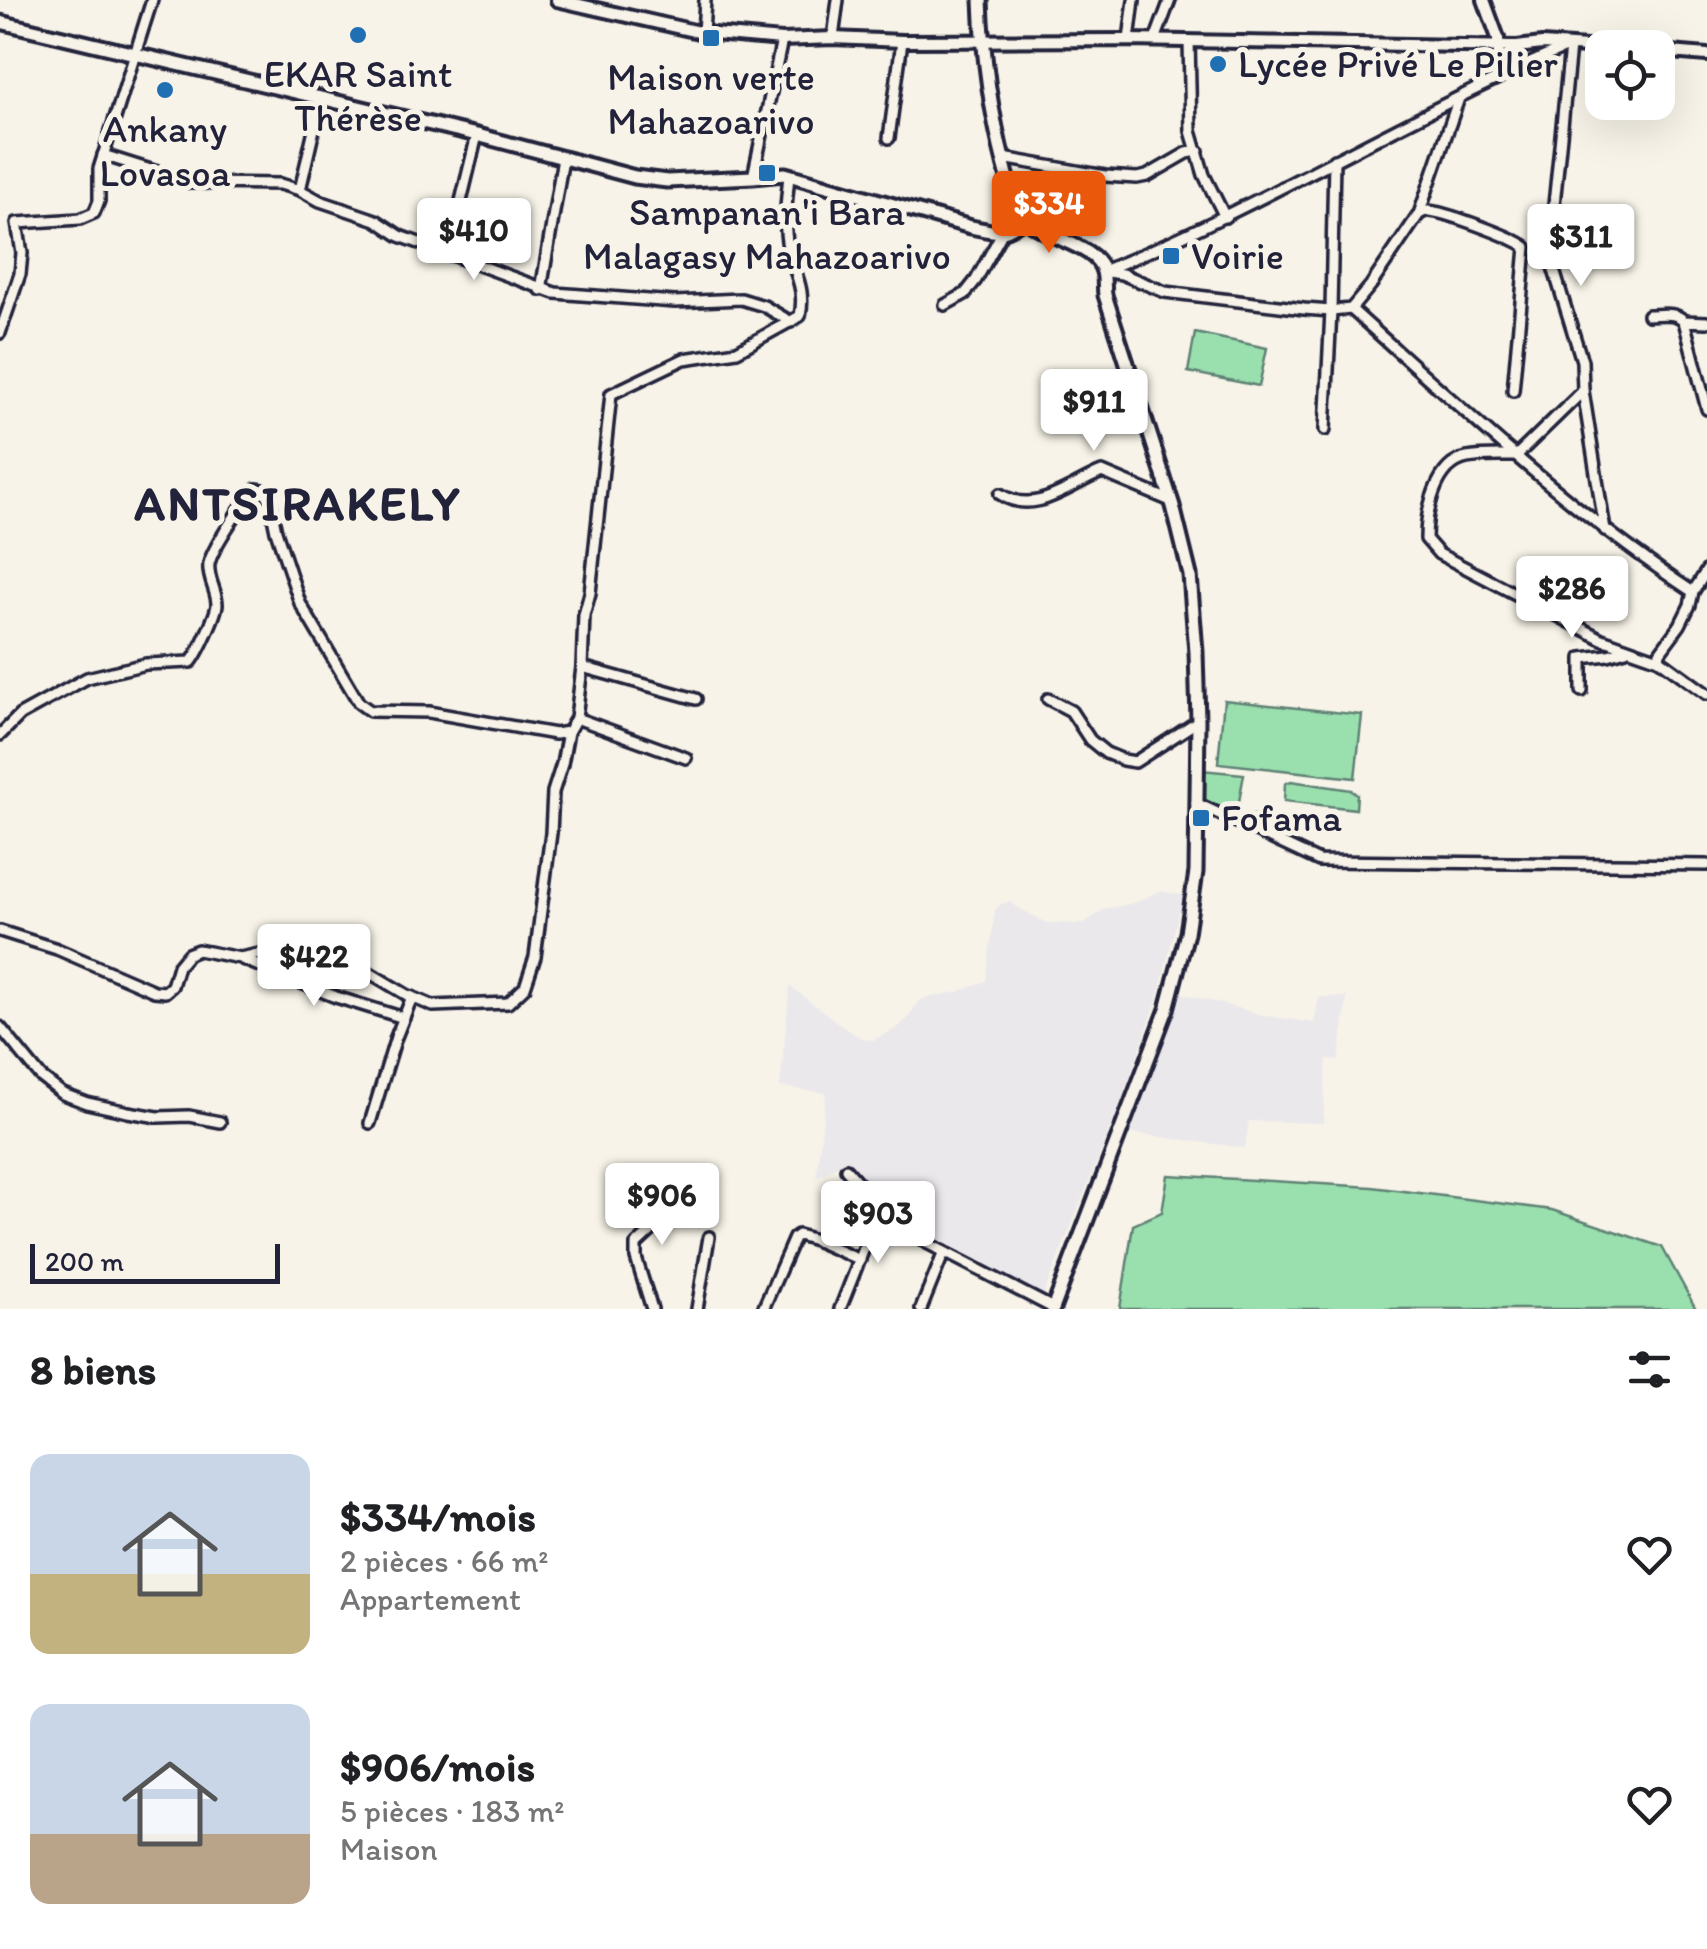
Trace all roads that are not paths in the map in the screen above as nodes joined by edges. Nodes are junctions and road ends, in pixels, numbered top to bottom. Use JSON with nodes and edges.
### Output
{"nodes":[{"id":1,"x":152,"y":0,"type":"edge"},
{"id":2,"x":560,"y":0,"type":"edge"},
{"id":3,"x":705,"y":0,"type":"edge"},
{"id":4,"x":838,"y":0,"type":"edge"},
{"id":5,"x":981,"y":0,"type":"edge"},
{"id":6,"x":1134,"y":0,"type":"edge"},
{"id":7,"x":1170,"y":0,"type":"edge"},
{"id":8,"x":1484,"y":0,"type":"edge"},
{"id":9,"x":0,"y":22,"type":"edge"},
{"id":10,"x":703,"y":33,"type":"junction"},
{"id":11,"x":832,"y":38,"type":"junction"},
{"id":12,"x":782,"y":40,"type":"junction"},
{"id":13,"x":984,"y":40,"type":"junction"},
{"id":14,"x":1129,"y":40,"type":"junction"},
{"id":15,"x":1155,"y":40,"type":"junction"},
{"id":16,"x":902,"y":41,"type":"junction"},
{"id":17,"x":1190,"y":41,"type":"junction"},
{"id":18,"x":1498,"y":46,"type":"junction"},
{"id":19,"x":1568,"y":47,"type":"junction"},
{"id":20,"x":1585,"y":48,"type":"edge"},
{"id":21,"x":1675,"y":52,"type":"edge"},
{"id":22,"x":1706,"y":54,"type":"edge"},
{"id":23,"x":135,"y":56,"type":"junction"},
{"id":24,"x":1500,"y":76,"type":"junction"},
{"id":25,"x":1459,"y":98,"type":"junction"},
{"id":26,"x":321,"y":99,"type":"junction"},
{"id":27,"x":477,"y":135,"type":"junction"},
{"id":28,"x":889,"y":138,"type":"dead end"},
{"id":29,"x":1198,"y":151,"type":"junction"},
{"id":30,"x":103,"y":156,"type":"junction"},
{"id":31,"x":563,"y":158,"type":"junction"},
{"id":32,"x":1003,"y":158,"type":"junction"},
{"id":33,"x":1334,"y":160,"type":"junction"},
{"id":34,"x":790,"y":175,"type":"junction"},
{"id":35,"x":753,"y":178,"type":"junction"},
{"id":36,"x":300,"y":190,"type":"junction"},
{"id":37,"x":1419,"y":214,"type":"junction"},
{"id":38,"x":1225,"y":217,"type":"junction"},
{"id":39,"x":1024,"y":218,"type":"junction"},
{"id":40,"x":1002,"y":233,"type":"junction"},
{"id":41,"x":448,"y":256,"type":"junction"},
{"id":42,"x":1104,"y":271,"type":"junction"},
{"id":43,"x":541,"y":290,"type":"junction"},
{"id":44,"x":945,"y":305,"type":"dead end"},
{"id":45,"x":1351,"y":308,"type":"junction"},
{"id":46,"x":1331,"y":310,"type":"junction"},
{"id":47,"x":1648,"y":315,"type":"dead end"},
{"id":48,"x":1684,"y":321,"type":"junction"},
{"id":49,"x":791,"y":322,"type":"junction"},
{"id":50,"x":1707,"y":322,"type":"edge"},
{"id":51,"x":0,"y":333,"type":"edge"},
{"id":52,"x":1513,"y":390,"type":"dead end"},
{"id":53,"x":1582,"y":391,"type":"junction"},
{"id":54,"x":1707,"y":409,"type":"edge"},
{"id":55,"x":1325,"y":430,"type":"dead end"},
{"id":56,"x":1516,"y":456,"type":"junction"},
{"id":57,"x":1000,"y":494,"type":"dead end"},
{"id":58,"x":1171,"y":501,"type":"junction"},
{"id":59,"x":1605,"y":530,"type":"junction"},
{"id":60,"x":1707,"y":570,"type":"edge"},
{"id":61,"x":1695,"y":589,"type":"junction"},
{"id":62,"x":1707,"y":594,"type":"edge"},
{"id":63,"x":1628,"y":649,"type":"junction"},
{"id":64,"x":1659,"y":660,"type":"junction"},
{"id":65,"x":582,"y":667,"type":"junction"},
{"id":66,"x":1582,"y":691,"type":"dead end"},
{"id":67,"x":1707,"y":694,"type":"edge"},
{"id":68,"x":696,"y":699,"type":"dead end"},
{"id":69,"x":1048,"y":699,"type":"dead end"},
{"id":70,"x":576,"y":718,"type":"junction"},
{"id":71,"x":1198,"y":721,"type":"junction"},
{"id":72,"x":568,"y":732,"type":"junction"},
{"id":73,"x":0,"y":735,"type":"edge"},
{"id":74,"x":686,"y":758,"type":"dead end"},
{"id":75,"x":1196,"y":803,"type":"junction"},
{"id":76,"x":1707,"y":865,"type":"edge"},
{"id":77,"x":0,"y":931,"type":"edge"},
{"id":78,"x":240,"y":958,"type":"junction"},
{"id":79,"x":412,"y":998,"type":"junction"},
{"id":80,"x":404,"y":1018,"type":"junction"},
{"id":81,"x":0,"y":1027,"type":"edge"},
{"id":82,"x":220,"y":1122,"type":"dead end"},
{"id":83,"x":370,"y":1123,"type":"dead end"},
{"id":84,"x":846,"y":1170,"type":"dead end"},
{"id":85,"x":676,"y":1194,"type":"dead end"},
{"id":86,"x":880,"y":1208,"type":"junction"},
{"id":87,"x":710,"y":1237,"type":"dead end"},
{"id":88,"x":944,"y":1252,"type":"junction"},
{"id":89,"x":860,"y":1260,"type":"junction"},
{"id":90,"x":1053,"y":1308,"type":"edge"},
{"id":91,"x":652,"y":1309,"type":"edge"},
{"id":92,"x":697,"y":1309,"type":"edge"},
{"id":93,"x":763,"y":1309,"type":"edge"},
{"id":94,"x":840,"y":1309,"type":"edge"},
{"id":95,"x":922,"y":1309,"type":"edge"}],
"edges":[{"from":1,"to":23,"type":"street"},
{"from":2,"to":10,"type":"street"},
{"from":3,"to":10,"type":"street"},
{"from":4,"to":11,"type":"street"},
{"from":5,"to":13,"type":"main road"},
{"from":6,"to":14,"type":"street"},
{"from":7,"to":15,"type":"street"},
{"from":8,"to":18,"type":"street"},
{"from":9,"to":23,"type":"main road"},
{"from":10,"to":12,"type":"street"},
{"from":11,"to":12,"type":"street"},
{"from":11,"to":16,"type":"street"},
{"from":12,"to":35,"type":"street"},
{"from":13,"to":14,"type":"street"},
{"from":13,"to":16,"type":"street"},
{"from":13,"to":32,"type":"main road"},
{"from":14,"to":15,"type":"street"},
{"from":15,"to":17,"type":"street"},
{"from":16,"to":28,"type":"street"},
{"from":17,"to":18,"type":"street"},
{"from":17,"to":29,"type":"street"},
{"from":18,"to":19,"type":"street"},
{"from":18,"to":24,"type":"street"},
{"from":19,"to":20,"type":"street"},
{"from":19,"to":24,"type":"street"},
{"from":19,"to":53,"type":"street"},
{"from":21,"to":22,"type":"street"},
{"from":23,"to":26,"type":"main road"},
{"from":23,"to":30,"type":"street"},
{"from":24,"to":25,"type":"street"},
{"from":25,"to":33,"type":"street"},
{"from":25,"to":37,"type":"street"},
{"from":26,"to":27,"type":"main road"},
{"from":26,"to":36,"type":"street"},
{"from":27,"to":31,"type":"main road"},
{"from":27,"to":41,"type":"street"},
{"from":29,"to":32,"type":"street"},
{"from":29,"to":38,"type":"street"},
{"from":30,"to":36,"type":"street"},
{"from":30,"to":51,"type":"street"},
{"from":31,"to":35,"type":"main road"},
{"from":31,"to":43,"type":"street"},
{"from":32,"to":39,"type":"main road"},
{"from":33,"to":38,"type":"street"},
{"from":33,"to":46,"type":"street"},
{"from":34,"to":35,"type":"main road"},
{"from":34,"to":40,"type":"main road"},
{"from":34,"to":49,"type":"street"},
{"from":36,"to":41,"type":"street"},
{"from":37,"to":45,"type":"street"},
{"from":37,"to":52,"type":"street"},
{"from":38,"to":42,"type":"street"},
{"from":39,"to":40,"type":"main road"},
{"from":39,"to":42,"type":"main road"},
{"from":40,"to":44,"type":"street"},
{"from":41,"to":43,"type":"street"},
{"from":42,"to":46,"type":"street"},
{"from":42,"to":58,"type":"main road"},
{"from":43,"to":49,"type":"street"},
{"from":45,"to":46,"type":"street"},
{"from":45,"to":56,"type":"street"},
{"from":46,"to":55,"type":"street"},
{"from":47,"to":48,"type":"street"},
{"from":48,"to":50,"type":"street"},
{"from":48,"to":54,"type":"street"},
{"from":49,"to":65,"type":"street"},
{"from":53,"to":56,"type":"street"},
{"from":53,"to":59,"type":"street"},
{"from":56,"to":59,"type":"street"},
{"from":56,"to":63,"type":"street"},
{"from":57,"to":58,"type":"street"},
{"from":58,"to":71,"type":"main road"},
{"from":59,"to":61,"type":"street"},
{"from":60,"to":61,"type":"street"},
{"from":61,"to":62,"type":"street"},
{"from":61,"to":64,"type":"street"},
{"from":63,"to":64,"type":"street"},
{"from":63,"to":66,"type":"street"},
{"from":64,"to":67,"type":"street"},
{"from":65,"to":68,"type":"street"},
{"from":65,"to":70,"type":"street"},
{"from":69,"to":71,"type":"street"},
{"from":70,"to":72,"type":"street"},
{"from":70,"to":74,"type":"street"},
{"from":71,"to":75,"type":"main road"},
{"from":72,"to":73,"type":"street"},
{"from":72,"to":79,"type":"street"},
{"from":75,"to":76,"type":"street"},
{"from":75,"to":90,"type":"main road"},
{"from":77,"to":78,"type":"street"},
{"from":78,"to":79,"type":"street"},
{"from":78,"to":80,"type":"street"},
{"from":79,"to":80,"type":"street"},
{"from":80,"to":83,"type":"street"},
{"from":81,"to":82,"type":"street"},
{"from":84,"to":86,"type":"street"},
{"from":85,"to":91,"type":"street"},
{"from":86,"to":88,"type":"street"},
{"from":86,"to":89,"type":"street"},
{"from":87,"to":92,"type":"street"},
{"from":88,"to":90,"type":"street"},
{"from":88,"to":95,"type":"street"},
{"from":89,"to":93,"type":"street"},
{"from":89,"to":94,"type":"street"}]}
